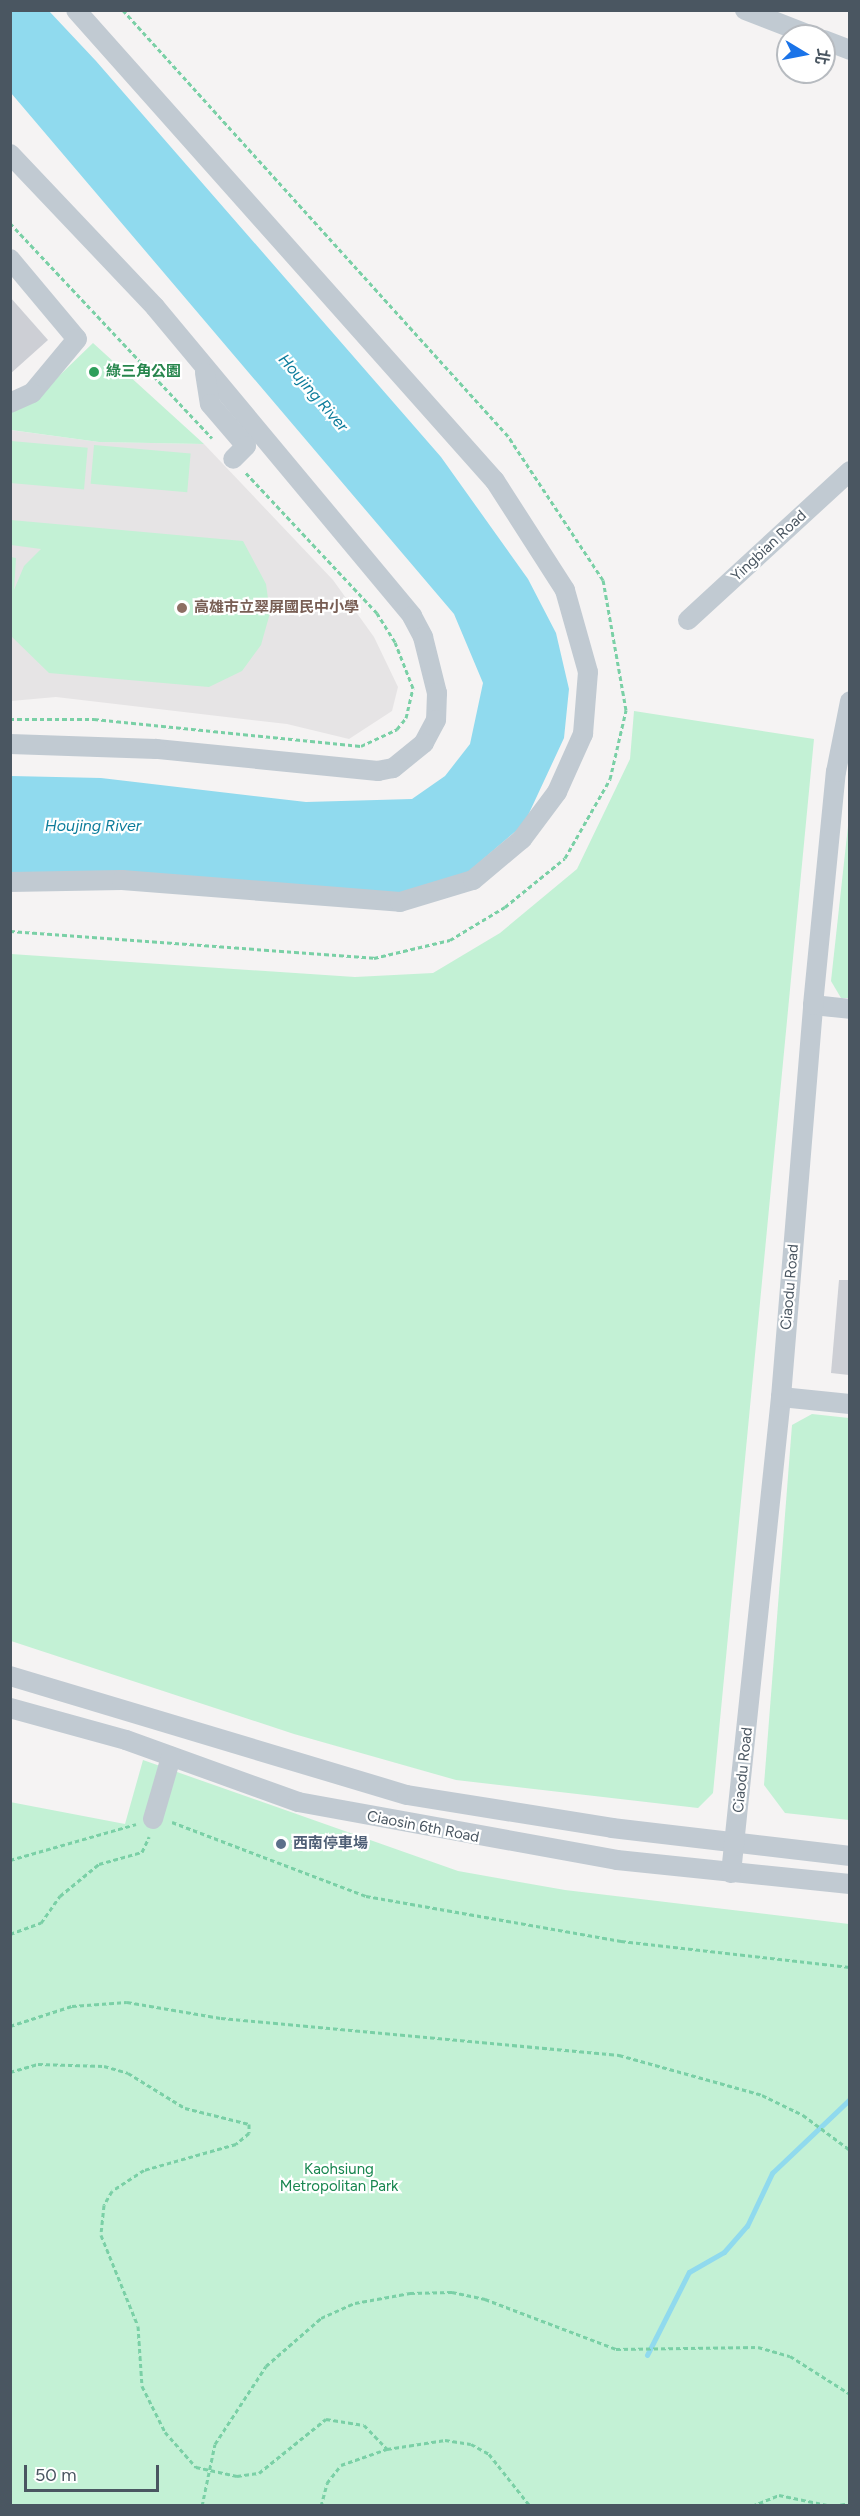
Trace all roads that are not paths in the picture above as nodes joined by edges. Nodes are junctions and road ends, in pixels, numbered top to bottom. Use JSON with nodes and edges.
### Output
{"nodes":[{"id":1,"x":76,"y":10,"type":"edge"},
{"id":2,"x":745,"y":10,"type":"edge"},
{"id":3,"x":781,"y":24,"type":"edge"},
{"id":4,"x":10,"y":154,"type":"edge"},
{"id":5,"x":10,"y":259,"type":"edge"},
{"id":6,"x":205,"y":371,"type":"junction"},
{"id":7,"x":10,"y":403,"type":"edge"},
{"id":8,"x":232,"y":459,"type":"road end"},
{"id":9,"x":849,"y":471,"type":"edge"},
{"id":10,"x":688,"y":620,"type":"dead end"},
{"id":11,"x":849,"y":701,"type":"edge"},
{"id":12,"x":846,"y":740,"type":"edge"},
{"id":13,"x":10,"y":744,"type":"edge"},
{"id":14,"x":10,"y":882,"type":"edge"},
{"id":15,"x":813,"y":1005,"type":"junction"},
{"id":16,"x":849,"y":1009,"type":"edge"},
{"id":17,"x":781,"y":1396,"type":"junction"},
{"id":18,"x":849,"y":1404,"type":"edge"},
{"id":19,"x":10,"y":1676,"type":"edge"},
{"id":20,"x":10,"y":1708,"type":"edge"},
{"id":21,"x":171,"y":1757,"type":"junction"},
{"id":22,"x":153,"y":1819,"type":"road end"},
{"id":23,"x":736,"y":1842,"type":"junction"},
{"id":24,"x":849,"y":1856,"type":"edge"},
{"id":25,"x":731,"y":1873,"type":"junction"},
{"id":26,"x":849,"y":1884,"type":"edge"}],
"edges":[{"from":1,"to":14,"type":"street"},
{"from":2,"to":3,"type":"street"},
{"from":4,"to":6,"type":"street"},
{"from":5,"to":7,"type":"street"},
{"from":6,"to":8,"type":"street"},
{"from":6,"to":13,"type":"street"},
{"from":9,"to":10,"type":"street","name":"Yingbian Road"},
{"from":11,"to":12,"type":"street","name":"Ciaodu Road"},
{"from":12,"to":15,"type":"street","name":"Ciaodu Road"},
{"from":15,"to":16,"type":"street"},
{"from":15,"to":17,"type":"street","name":"Ciaodu Road"},
{"from":17,"to":18,"type":"street"},
{"from":17,"to":23,"type":"street","name":"Ciaodu Road"},
{"from":19,"to":23,"type":"street","name":"Ciaosin 6th Road"},
{"from":20,"to":21,"type":"street","name":"Ciaosin 6th Road"},
{"from":21,"to":22,"type":"street"},
{"from":21,"to":25,"type":"street","name":"Ciaosin 6th Road"},
{"from":23,"to":24,"type":"street","name":"Ciaosin 6th Road"},
{"from":23,"to":25,"type":"street","name":"Ciaodu Road"},
{"from":25,"to":26,"type":"street","name":"Ciaosin 6th Road"}]}
